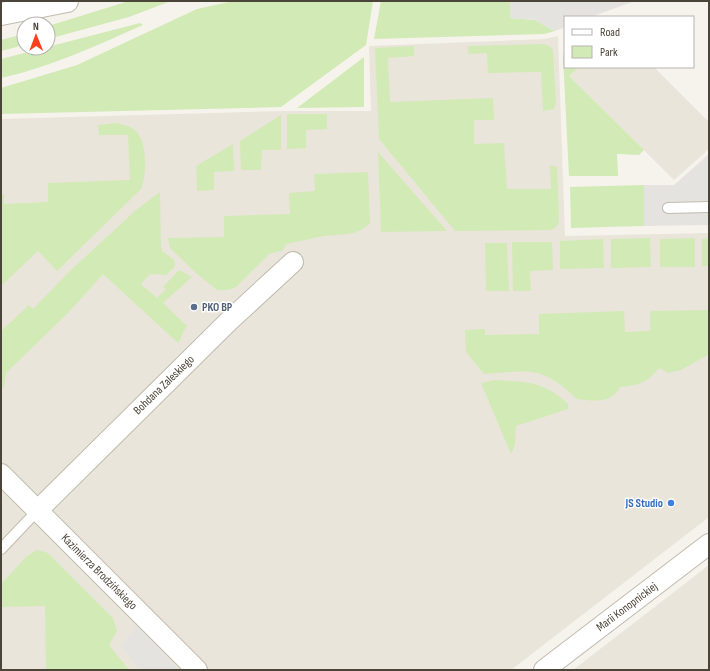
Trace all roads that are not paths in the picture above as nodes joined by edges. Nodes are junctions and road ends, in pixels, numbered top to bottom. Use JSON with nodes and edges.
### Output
{"nodes":[{"id":1,"x":67,"y":1,"type":"edge"},
{"id":2,"x":1,"y":14,"type":"edge"},
{"id":3,"x":709,"y":207,"type":"edge"},
{"id":4,"x":668,"y":208,"type":"dead end"},
{"id":5,"x":293,"y":262,"type":"dead end"},
{"id":6,"x":1,"y":474,"type":"edge"},
{"id":7,"x":38,"y":510,"type":"junction"},
{"id":8,"x":709,"y":544,"type":"edge"},
{"id":9,"x":1,"y":549,"type":"edge"},
{"id":10,"x":197,"y":670,"type":"edge"},
{"id":11,"x":544,"y":670,"type":"edge"}],
"edges":[{"from":1,"to":2,"type":"street"},
{"from":3,"to":4,"type":"lane"},
{"from":5,"to":7,"type":"street","name":"Bohdana Zaleskiego"},
{"from":6,"to":7,"type":"street","name":"Kazimierza Brodzińskiego"},
{"from":7,"to":9,"type":"lane"},
{"from":7,"to":10,"type":"street","name":"Kazimierza Brodzińskiego"},
{"from":8,"to":11,"type":"street","name":"Marii Konopnickiej"}]}
